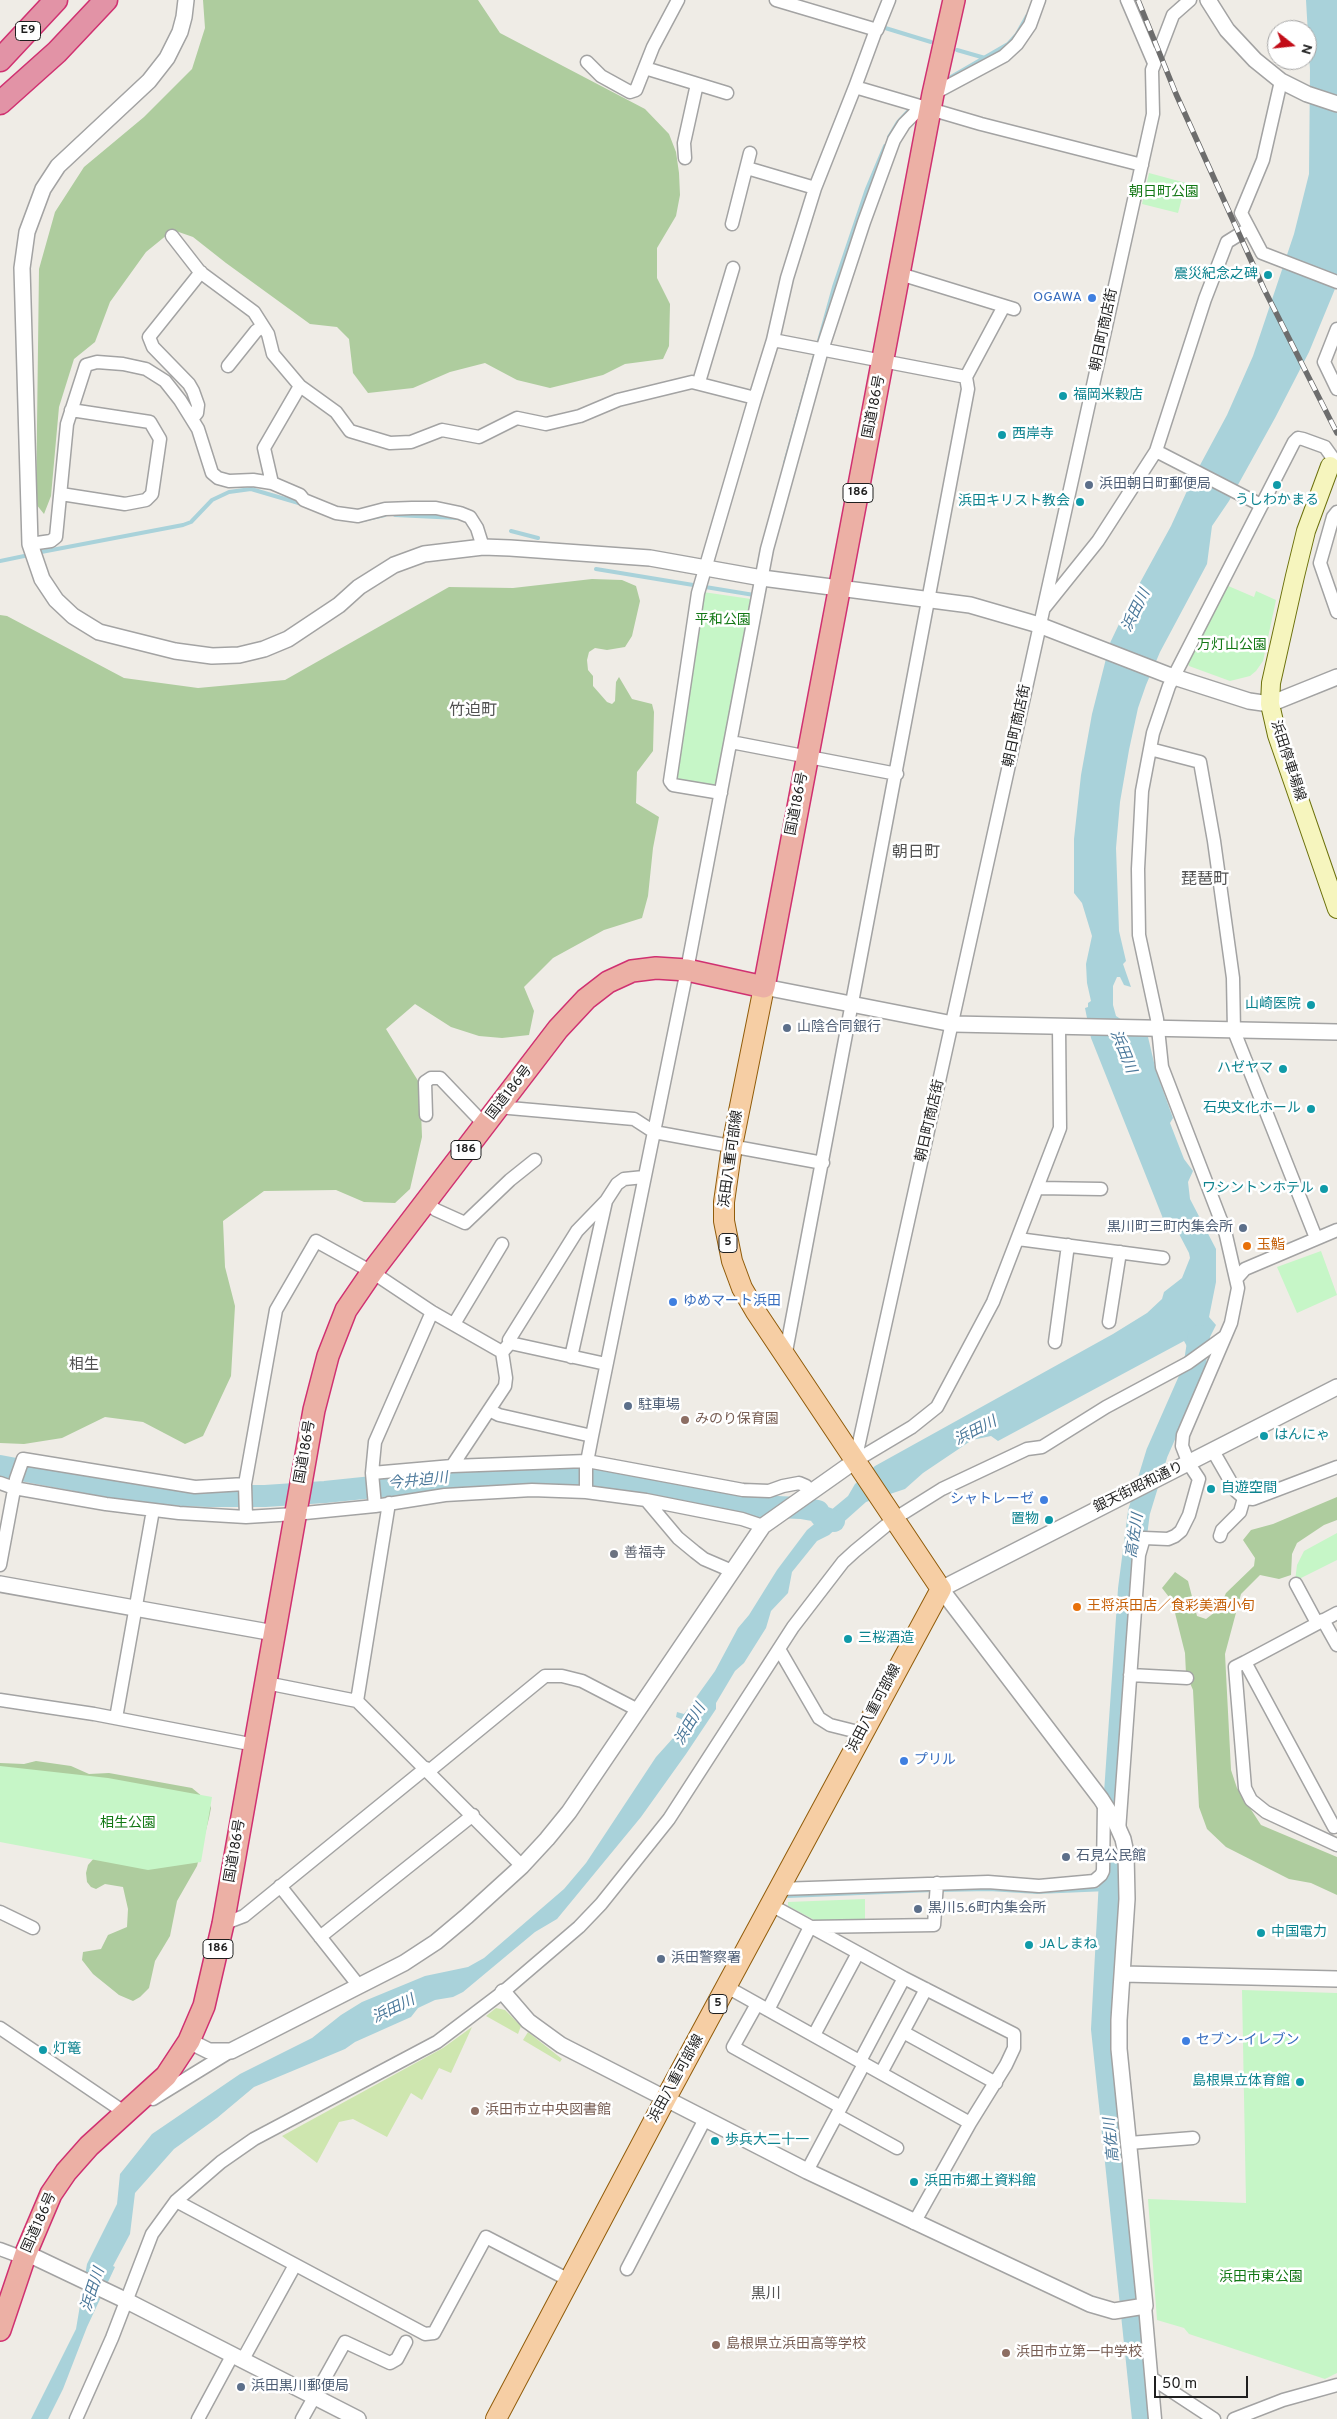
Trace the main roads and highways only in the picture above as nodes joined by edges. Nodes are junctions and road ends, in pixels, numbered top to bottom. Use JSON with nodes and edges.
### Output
{"nodes":[{"id":1,"x":56,"y":0,"type":"edge"},
{"id":2,"x":106,"y":0,"type":"edge"},
{"id":3,"x":954,"y":0,"type":"edge"},
{"id":4,"x":0,"y":60,"type":"edge"},
{"id":5,"x":0,"y":103,"type":"edge"},
{"id":6,"x":1333,"y":465,"type":"edge"},
{"id":7,"x":1337,"y":909,"type":"edge"},
{"id":8,"x":764,"y":987,"type":"junction"},
{"id":9,"x":0,"y":2330,"type":"edge"},
{"id":10,"x":496,"y":2419,"type":"edge"}],
"edges":[{"from":1,"to":4,"type":"highway","number":"E9"},
{"from":2,"to":5,"type":"highway"},
{"from":3,"to":8,"type":"highway","name":"国道186号","number":"186"},
{"from":6,"to":7,"type":"main road","name":"浜田停車場線"},
{"from":8,"to":9,"type":"highway","name":"国道186号","number":"186"},
{"from":8,"to":10,"type":"main road","name":"浜田八重可部線","number":"5"}]}
